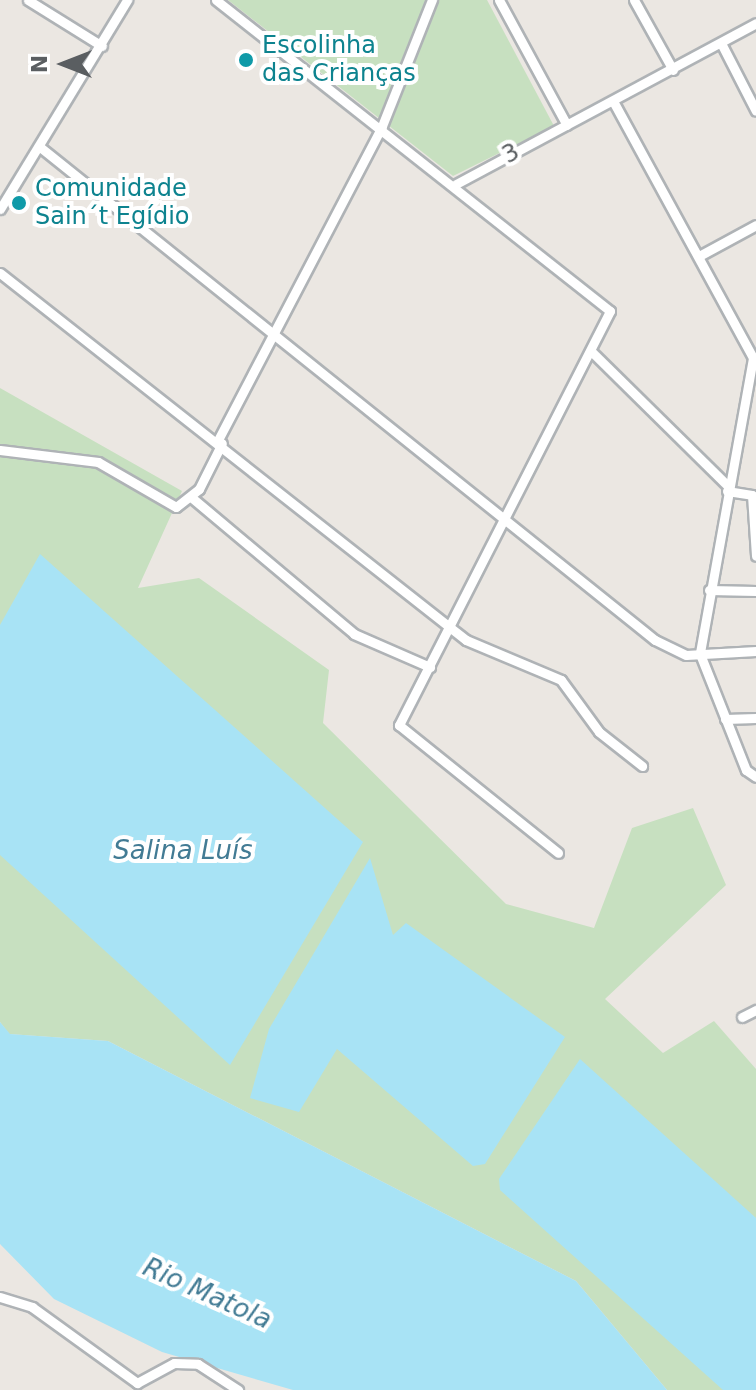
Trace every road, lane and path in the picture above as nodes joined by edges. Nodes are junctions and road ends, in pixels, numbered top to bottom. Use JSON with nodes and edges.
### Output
{"nodes":[{"id":1,"x":28,"y":0,"type":"edge"},
{"id":2,"x":127,"y":0,"type":"edge"},
{"id":3,"x":216,"y":0,"type":"edge"},
{"id":4,"x":432,"y":0,"type":"edge"},
{"id":5,"x":499,"y":0,"type":"edge"},
{"id":6,"x":634,"y":0,"type":"edge"},
{"id":7,"x":756,"y":23,"type":"edge"},
{"id":8,"x":721,"y":43,"type":"junction"},
{"id":9,"x":102,"y":46,"type":"junction"},
{"id":10,"x":673,"y":70,"type":"junction"},
{"id":11,"x":613,"y":101,"type":"junction"},
{"id":12,"x":756,"y":111,"type":"edge"},
{"id":13,"x":567,"y":125,"type":"junction"},
{"id":14,"x":382,"y":126,"type":"junction"},
{"id":15,"x":40,"y":147,"type":"junction"},
{"id":16,"x":456,"y":184,"type":"junction"},
{"id":17,"x":0,"y":209,"type":"edge"},
{"id":18,"x":756,"y":225,"type":"edge"},
{"id":19,"x":699,"y":256,"type":"junction"},
{"id":20,"x":0,"y":273,"type":"edge"},
{"id":21,"x":272,"y":337,"type":"junction"},
{"id":22,"x":593,"y":353,"type":"junction"},
{"id":23,"x":754,"y":360,"type":"edge"},
{"id":24,"x":220,"y":441,"type":"junction"},
{"id":25,"x":0,"y":450,"type":"edge"},
{"id":26,"x":728,"y":489,"type":"junction"},
{"id":27,"x":191,"y":497,"type":"junction"},
{"id":28,"x":505,"y":519,"type":"junction"},
{"id":29,"x":755,"y":521,"type":"edge"},
{"id":30,"x":756,"y":556,"type":"edge"},
{"id":31,"x":709,"y":590,"type":"junction"},
{"id":32,"x":756,"y":591,"type":"edge"},
{"id":33,"x":448,"y":626,"type":"junction"},
{"id":34,"x":756,"y":651,"type":"edge"},
{"id":35,"x":700,"y":654,"type":"junction"},
{"id":36,"x":430,"y":667,"type":"junction"},
{"id":37,"x":756,"y":718,"type":"edge"},
{"id":38,"x":725,"y":719,"type":"junction"},
{"id":39,"x":642,"y":766,"type":"dead end"},
{"id":40,"x":756,"y":777,"type":"edge"},
{"id":41,"x":558,"y":853,"type":"dead end"},
{"id":42,"x":756,"y":1010,"type":"edge"},
{"id":43,"x":742,"y":1017,"type":"dead end"},
{"id":44,"x":0,"y":1297,"type":"edge"},
{"id":45,"x":238,"y":1390,"type":"edge"}],
"edges":[{"from":1,"to":9,"type":"street"},
{"from":2,"to":9,"type":"street"},
{"from":3,"to":14,"type":"street"},
{"from":4,"to":14,"type":"street"},
{"from":5,"to":13,"type":"street"},
{"from":6,"to":10,"type":"street"},
{"from":7,"to":8,"type":"street","name":"3"},
{"from":8,"to":10,"type":"street","name":"3"},
{"from":8,"to":12,"type":"street"},
{"from":9,"to":15,"type":"street"},
{"from":10,"to":11,"type":"street","name":"3"},
{"from":11,"to":13,"type":"street","name":"3"},
{"from":11,"to":19,"type":"street"},
{"from":13,"to":16,"type":"street","name":"3"},
{"from":14,"to":16,"type":"street"},
{"from":14,"to":21,"type":"street"},
{"from":15,"to":17,"type":"street"},
{"from":15,"to":21,"type":"street"},
{"from":16,"to":22,"type":"street"},
{"from":18,"to":19,"type":"street"},
{"from":19,"to":23,"type":"street"},
{"from":20,"to":24,"type":"street"},
{"from":21,"to":24,"type":"street"},
{"from":21,"to":28,"type":"street"},
{"from":22,"to":26,"type":"street"},
{"from":22,"to":28,"type":"street"},
{"from":23,"to":26,"type":"street"},
{"from":24,"to":27,"type":"street"},
{"from":24,"to":33,"type":"street"},
{"from":25,"to":27,"type":"street"},
{"from":26,"to":29,"type":"street"},
{"from":26,"to":31,"type":"street"},
{"from":27,"to":36,"type":"street"},
{"from":28,"to":33,"type":"street"},
{"from":28,"to":35,"type":"street"},
{"from":29,"to":30,"type":"street"},
{"from":31,"to":32,"type":"street"},
{"from":31,"to":35,"type":"street"},
{"from":33,"to":36,"type":"street"},
{"from":33,"to":39,"type":"street"},
{"from":34,"to":35,"type":"street"},
{"from":35,"to":38,"type":"street"},
{"from":36,"to":41,"type":"street"},
{"from":37,"to":38,"type":"street"},
{"from":38,"to":40,"type":"street"},
{"from":42,"to":43,"type":"street"},
{"from":44,"to":45,"type":"street"}]}
